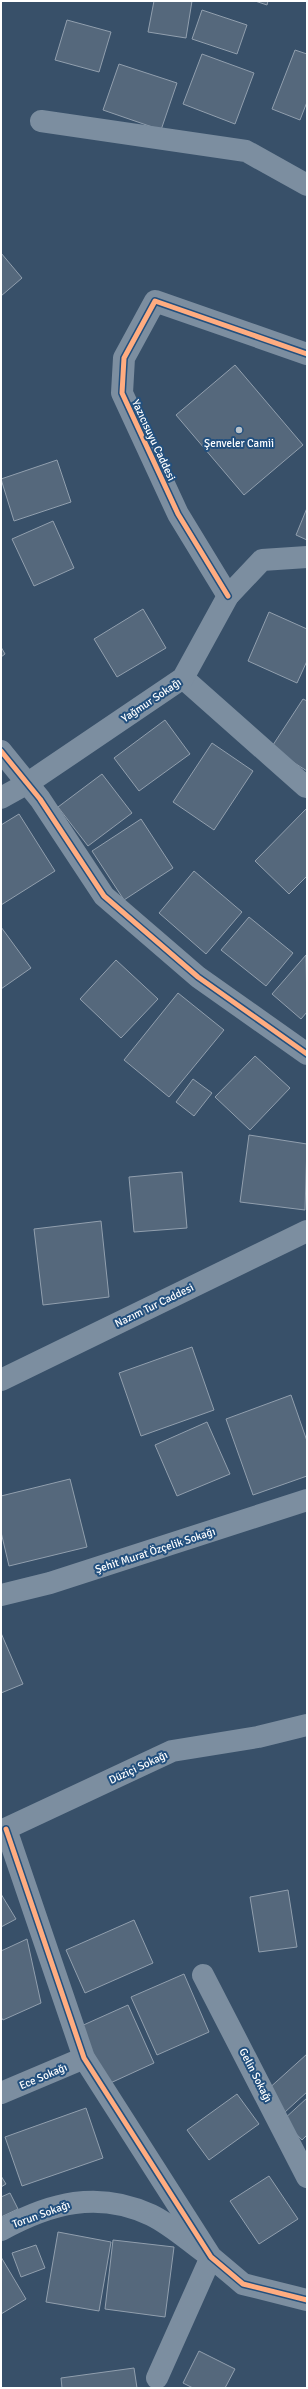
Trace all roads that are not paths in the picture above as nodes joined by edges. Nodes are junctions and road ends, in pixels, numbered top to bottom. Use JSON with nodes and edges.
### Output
{"nodes":[{"id":1,"x":41,"y":121,"type":"dead end"},
{"id":2,"x":307,"y":186,"type":"edge"},
{"id":3,"x":307,"y":354,"type":"edge"},
{"id":4,"x":307,"y":557,"type":"edge"},
{"id":5,"x":228,"y":596,"type":"junction"},
{"id":6,"x":184,"y":678,"type":"junction"},
{"id":7,"x":1,"y":751,"type":"edge"},
{"id":8,"x":28,"y":783,"type":"junction"},
{"id":9,"x":306,"y":787,"type":"dead end"},
{"id":10,"x":1,"y":798,"type":"edge"},
{"id":11,"x":307,"y":1054,"type":"edge"},
{"id":12,"x":307,"y":1231,"type":"edge"},
{"id":13,"x":1,"y":1380,"type":"edge"},
{"id":14,"x":307,"y":1500,"type":"edge"},
{"id":15,"x":1,"y":1595,"type":"edge"},
{"id":16,"x":307,"y":1725,"type":"edge"},
{"id":17,"x":4,"y":1830,"type":"edge"},
{"id":18,"x":203,"y":1975,"type":"dead end"},
{"id":19,"x":84,"y":2058,"type":"junction"},
{"id":20,"x":1,"y":2093,"type":"edge"},
{"id":21,"x":307,"y":2177,"type":"edge"},
{"id":22,"x":1,"y":2230,"type":"edge"},
{"id":23,"x":211,"y":2257,"type":"junction"},
{"id":24,"x":307,"y":2300,"type":"edge"},
{"id":25,"x":157,"y":2378,"type":"dead end"}],
"edges":[{"from":1,"to":2,"type":"street"},
{"from":3,"to":5,"type":"street","name":"Yazıcısuyu Caddesi"},
{"from":4,"to":5,"type":"street","name":"Yağmur Sokağı"},
{"from":5,"to":6,"type":"street","name":"Yağmur Sokağı"},
{"from":6,"to":8,"type":"street","name":"Yağmur Sokağı"},
{"from":6,"to":9,"type":"street"},
{"from":7,"to":8,"type":"street"},
{"from":8,"to":10,"type":"street","name":"Yağmur Sokağı"},
{"from":8,"to":11,"type":"street"},
{"from":12,"to":13,"type":"street","name":"Nazım Tur Caddesi"},
{"from":14,"to":15,"type":"street","name":"Şehit Murat Özçelik Sokağı"},
{"from":16,"to":17,"type":"street","name":"Düziçi Sokağı"},
{"from":17,"to":19,"type":"street"},
{"from":18,"to":21,"type":"street","name":"Gelin Sokağı"},
{"from":19,"to":20,"type":"street","name":"Ece Sokağı"},
{"from":19,"to":23,"type":"street"},
{"from":22,"to":23,"type":"street","name":"Torun Sokağı"},
{"from":23,"to":24,"type":"street"},
{"from":23,"to":25,"type":"street"}]}
